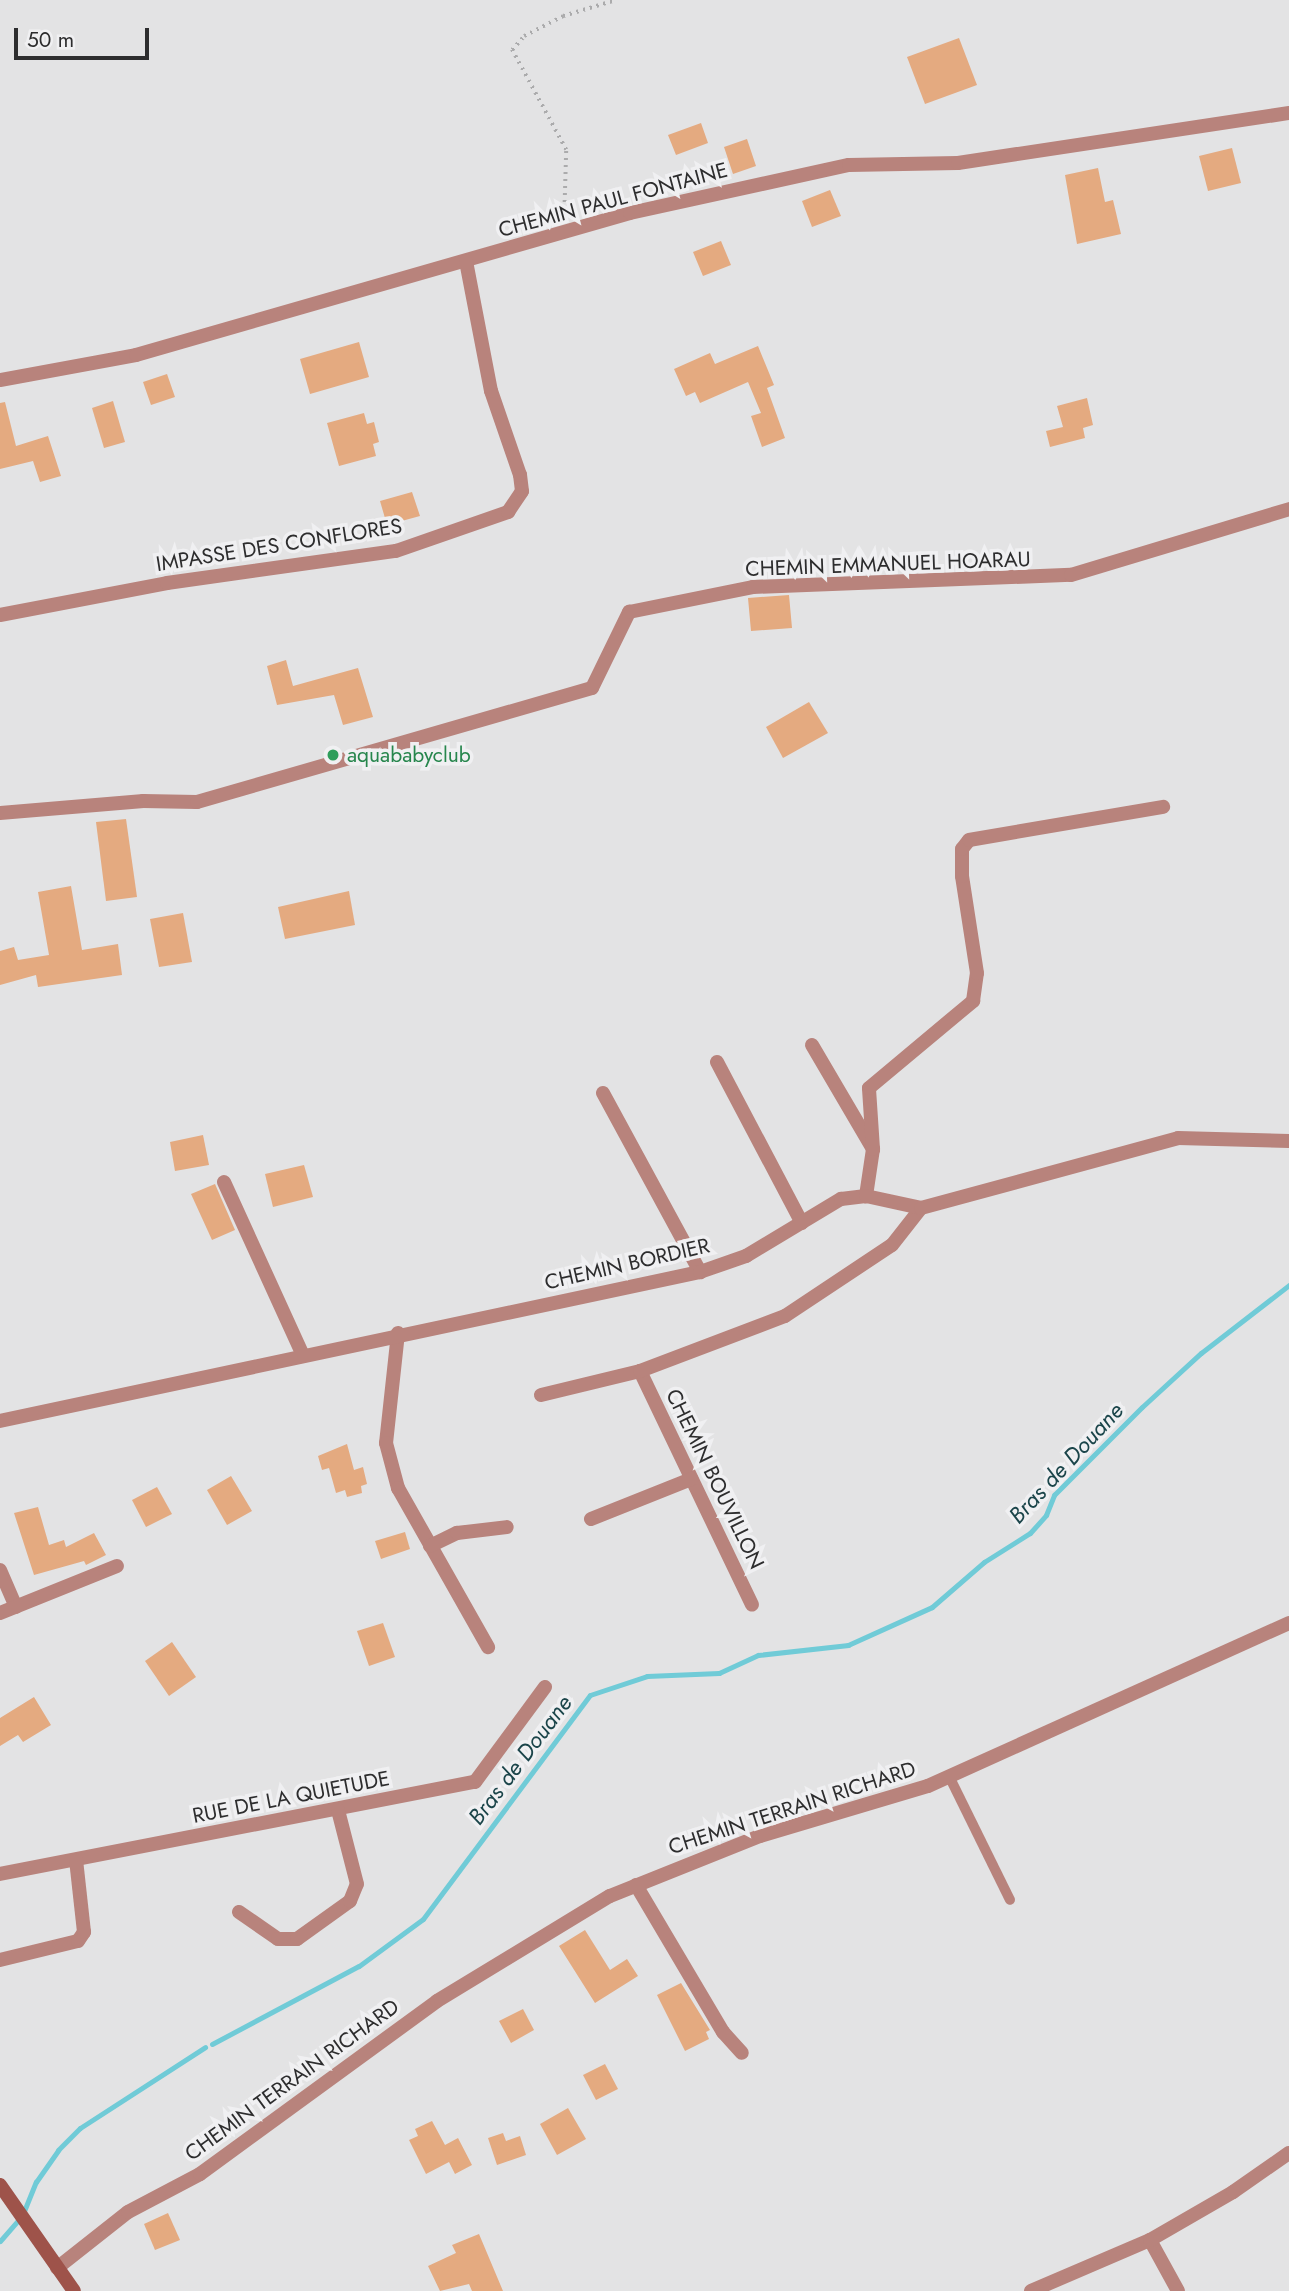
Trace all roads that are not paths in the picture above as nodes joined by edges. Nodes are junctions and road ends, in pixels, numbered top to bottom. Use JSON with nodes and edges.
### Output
{"nodes":[{"id":1,"x":1289,"y":113,"type":"edge"},
{"id":2,"x":466,"y":261,"type":"junction"},
{"id":3,"x":0,"y":380,"type":"edge"},
{"id":4,"x":1289,"y":509,"type":"edge"},
{"id":5,"x":0,"y":615,"type":"edge"},
{"id":6,"x":1163,"y":807,"type":"dead end"},
{"id":7,"x":0,"y":813,"type":"edge"},
{"id":8,"x":812,"y":1045,"type":"dead end"},
{"id":9,"x":717,"y":1062,"type":"dead end"},
{"id":10,"x":603,"y":1093,"type":"dead end"},
{"id":11,"x":1289,"y":1141,"type":"edge"},
{"id":12,"x":873,"y":1149,"type":"junction"},
{"id":13,"x":224,"y":1182,"type":"dead end"},
{"id":14,"x":866,"y":1196,"type":"junction"},
{"id":15,"x":920,"y":1208,"type":"junction"},
{"id":16,"x":803,"y":1223,"type":"junction"},
{"id":17,"x":699,"y":1272,"type":"junction"},
{"id":18,"x":398,"y":1334,"type":"junction"},
{"id":19,"x":303,"y":1354,"type":"junction"},
{"id":20,"x":640,"y":1371,"type":"junction"},
{"id":21,"x":541,"y":1395,"type":"dead end"},
{"id":22,"x":0,"y":1421,"type":"edge"},
{"id":23,"x":691,"y":1479,"type":"junction"},
{"id":24,"x":591,"y":1519,"type":"dead end"},
{"id":25,"x":507,"y":1527,"type":"dead end"},
{"id":26,"x":430,"y":1546,"type":"junction"},
{"id":27,"x":117,"y":1566,"type":"dead end"},
{"id":28,"x":0,"y":1570,"type":"edge"},
{"id":29,"x":752,"y":1605,"type":"dead end"},
{"id":30,"x":16,"y":1607,"type":"junction"},
{"id":31,"x":0,"y":1613,"type":"edge"},
{"id":32,"x":1289,"y":1623,"type":"edge"},
{"id":33,"x":488,"y":1647,"type":"dead end"},
{"id":34,"x":545,"y":1688,"type":"dead end"},
{"id":35,"x":949,"y":1776,"type":"junction"},
{"id":36,"x":338,"y":1810,"type":"junction"},
{"id":37,"x":76,"y":1860,"type":"junction"},
{"id":38,"x":0,"y":1874,"type":"edge"},
{"id":39,"x":636,"y":1885,"type":"junction"},
{"id":40,"x":1010,"y":1900,"type":"dead end"},
{"id":41,"x":239,"y":1912,"type":"dead end"},
{"id":42,"x":0,"y":1960,"type":"edge"},
{"id":43,"x":742,"y":2053,"type":"dead end"},
{"id":44,"x":1289,"y":2153,"type":"edge"},
{"id":45,"x":4,"y":2191,"type":"edge"},
{"id":46,"x":1150,"y":2240,"type":"junction"},
{"id":47,"x":57,"y":2268,"type":"junction"},
{"id":48,"x":74,"y":2291,"type":"edge"},
{"id":49,"x":1031,"y":2291,"type":"edge"},
{"id":50,"x":1178,"y":2291,"type":"edge"}],
"edges":[{"from":1,"to":2,"type":"street","name":"CHEMIN PAUL FONTAINE"},
{"from":2,"to":3,"type":"street","name":"CHEMIN PAUL FONTAINE"},
{"from":2,"to":5,"type":"street","name":"IMPASSE DES CONFLORES"},
{"from":4,"to":7,"type":"street","name":"CHEMIN EMMANUEL HOARAU"},
{"from":6,"to":12,"type":"street"},
{"from":8,"to":12,"type":"street"},
{"from":9,"to":16,"type":"street"},
{"from":10,"to":17,"type":"street"},
{"from":11,"to":15,"type":"street","name":"CHEMIN BORDIER"},
{"from":12,"to":14,"type":"street"},
{"from":13,"to":19,"type":"street"},
{"from":14,"to":15,"type":"street","name":"CHEMIN BORDIER"},
{"from":14,"to":16,"type":"street","name":"CHEMIN BORDIER"},
{"from":15,"to":20,"type":"street","name":"CHEMIN BOUVILLON"},
{"from":16,"to":17,"type":"street","name":"CHEMIN BORDIER"},
{"from":17,"to":18,"type":"street","name":"CHEMIN BORDIER"},
{"from":18,"to":19,"type":"street","name":"CHEMIN BORDIER"},
{"from":18,"to":26,"type":"street"},
{"from":19,"to":22,"type":"street","name":"CHEMIN BORDIER"},
{"from":20,"to":21,"type":"street","name":"CHEMIN BOUVILLON"},
{"from":20,"to":23,"type":"street","name":"CHEMIN BOUVILLON"},
{"from":23,"to":24,"type":"street"},
{"from":23,"to":29,"type":"street","name":"CHEMIN BOUVILLON"},
{"from":25,"to":26,"type":"street"},
{"from":26,"to":33,"type":"street"},
{"from":27,"to":30,"type":"street"},
{"from":28,"to":30,"type":"street"},
{"from":30,"to":31,"type":"street"},
{"from":32,"to":35,"type":"street","name":"CHEMIN TERRAIN RICHARD"},
{"from":34,"to":36,"type":"street","name":"RUE DE LA QUIETUDE"},
{"from":35,"to":39,"type":"street","name":"CHEMIN TERRAIN RICHARD"},
{"from":35,"to":40,"type":"lane"},
{"from":36,"to":37,"type":"street","name":"RUE DE LA QUIETUDE"},
{"from":36,"to":41,"type":"street"},
{"from":37,"to":38,"type":"street","name":"RUE DE LA QUIETUDE"},
{"from":37,"to":42,"type":"street"},
{"from":39,"to":43,"type":"street"},
{"from":39,"to":47,"type":"street","name":"CHEMIN TERRAIN RICHARD"},
{"from":44,"to":46,"type":"street"},
{"from":45,"to":47,"type":"main road"},
{"from":46,"to":49,"type":"street"},
{"from":46,"to":50,"type":"street"},
{"from":47,"to":48,"type":"main road"}]}
